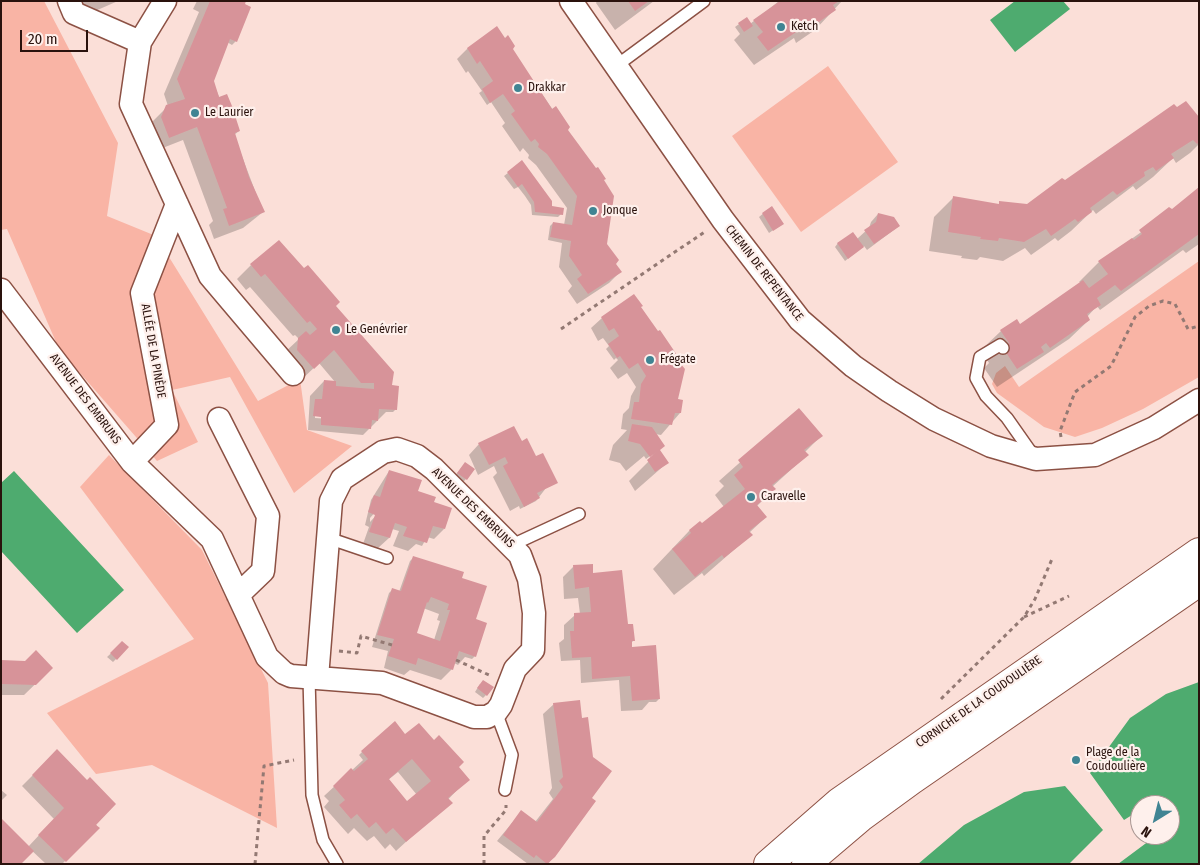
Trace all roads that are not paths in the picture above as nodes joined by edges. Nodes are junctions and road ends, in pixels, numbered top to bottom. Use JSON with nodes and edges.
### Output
{"nodes":[{"id":1,"x":69,"y":1,"type":"edge"},
{"id":2,"x":165,"y":1,"type":"edge"},
{"id":3,"x":571,"y":1,"type":"edge"},
{"id":4,"x":704,"y":1,"type":"edge"},
{"id":5,"x":140,"y":42,"type":"junction"},
{"id":6,"x":616,"y":66,"type":"junction"},
{"id":7,"x":177,"y":204,"type":"junction"},
{"id":8,"x":1,"y":290,"type":"edge"},
{"id":9,"x":1003,"y":348,"type":"dead end"},
{"id":10,"x":293,"y":374,"type":"dead end"},
{"id":11,"x":1199,"y":400,"type":"edge"},
{"id":12,"x":219,"y":419,"type":"dead end"},
{"id":13,"x":1036,"y":459,"type":"junction"},
{"id":14,"x":132,"y":462,"type":"junction"},
{"id":15,"x":579,"y":514,"type":"dead end"},
{"id":16,"x":328,"y":538,"type":"junction"},
{"id":17,"x":512,"y":545,"type":"junction"},
{"id":18,"x":1199,"y":552,"type":"edge"},
{"id":19,"x":387,"y":558,"type":"dead end"},
{"id":20,"x":1199,"y":582,"type":"edge"},
{"id":21,"x":238,"y":595,"type":"junction"},
{"id":22,"x":314,"y":678,"type":"junction"},
{"id":23,"x":496,"y":712,"type":"junction"},
{"id":24,"x":505,"y":790,"type":"road end"},
{"id":25,"x":337,"y":864,"type":"edge"},
{"id":26,"x":768,"y":864,"type":"edge"},
{"id":27,"x":806,"y":864,"type":"edge"}],
"edges":[{"from":1,"to":5,"type":"street"},
{"from":2,"to":5,"type":"street"},
{"from":3,"to":6,"type":"street","name":"CHEMIN DE REPENTANCE"},
{"from":4,"to":6,"type":"lane"},
{"from":5,"to":7,"type":"street"},
{"from":6,"to":13,"type":"street","name":"CHEMIN DE REPENTANCE"},
{"from":7,"to":10,"type":"street"},
{"from":7,"to":14,"type":"street","name":"ALLÉE DE LA PINÈDE"},
{"from":8,"to":14,"type":"street","name":"AVENUE DES EMBRUNS"},
{"from":9,"to":13,"type":"lane"},
{"from":11,"to":13,"type":"street","name":"CHEMIN DE REPENTANCE"},
{"from":12,"to":21,"type":"street"},
{"from":14,"to":21,"type":"street","name":"AVENUE DES EMBRUNS"},
{"from":15,"to":17,"type":"lane"},
{"from":16,"to":17,"type":"street","name":"AVENUE DES EMBRUNS"},
{"from":16,"to":19,"type":"lane"},
{"from":16,"to":22,"type":"street","name":"AVENUE DES EMBRUNS"},
{"from":17,"to":23,"type":"street","name":"AVENUE DES EMBRUNS"},
{"from":18,"to":26,"type":"main road","name":"CORNICHE DE LA COUDOULIÈRE"},
{"from":20,"to":27,"type":"main road","name":"CORNICHE DE LA COUDOULIÈRE"},
{"from":21,"to":22,"type":"street","name":"AVENUE DES EMBRUNS"},
{"from":22,"to":23,"type":"street","name":"AVENUE DES EMBRUNS"},
{"from":22,"to":25,"type":"lane"},
{"from":23,"to":24,"type":"lane"}]}
